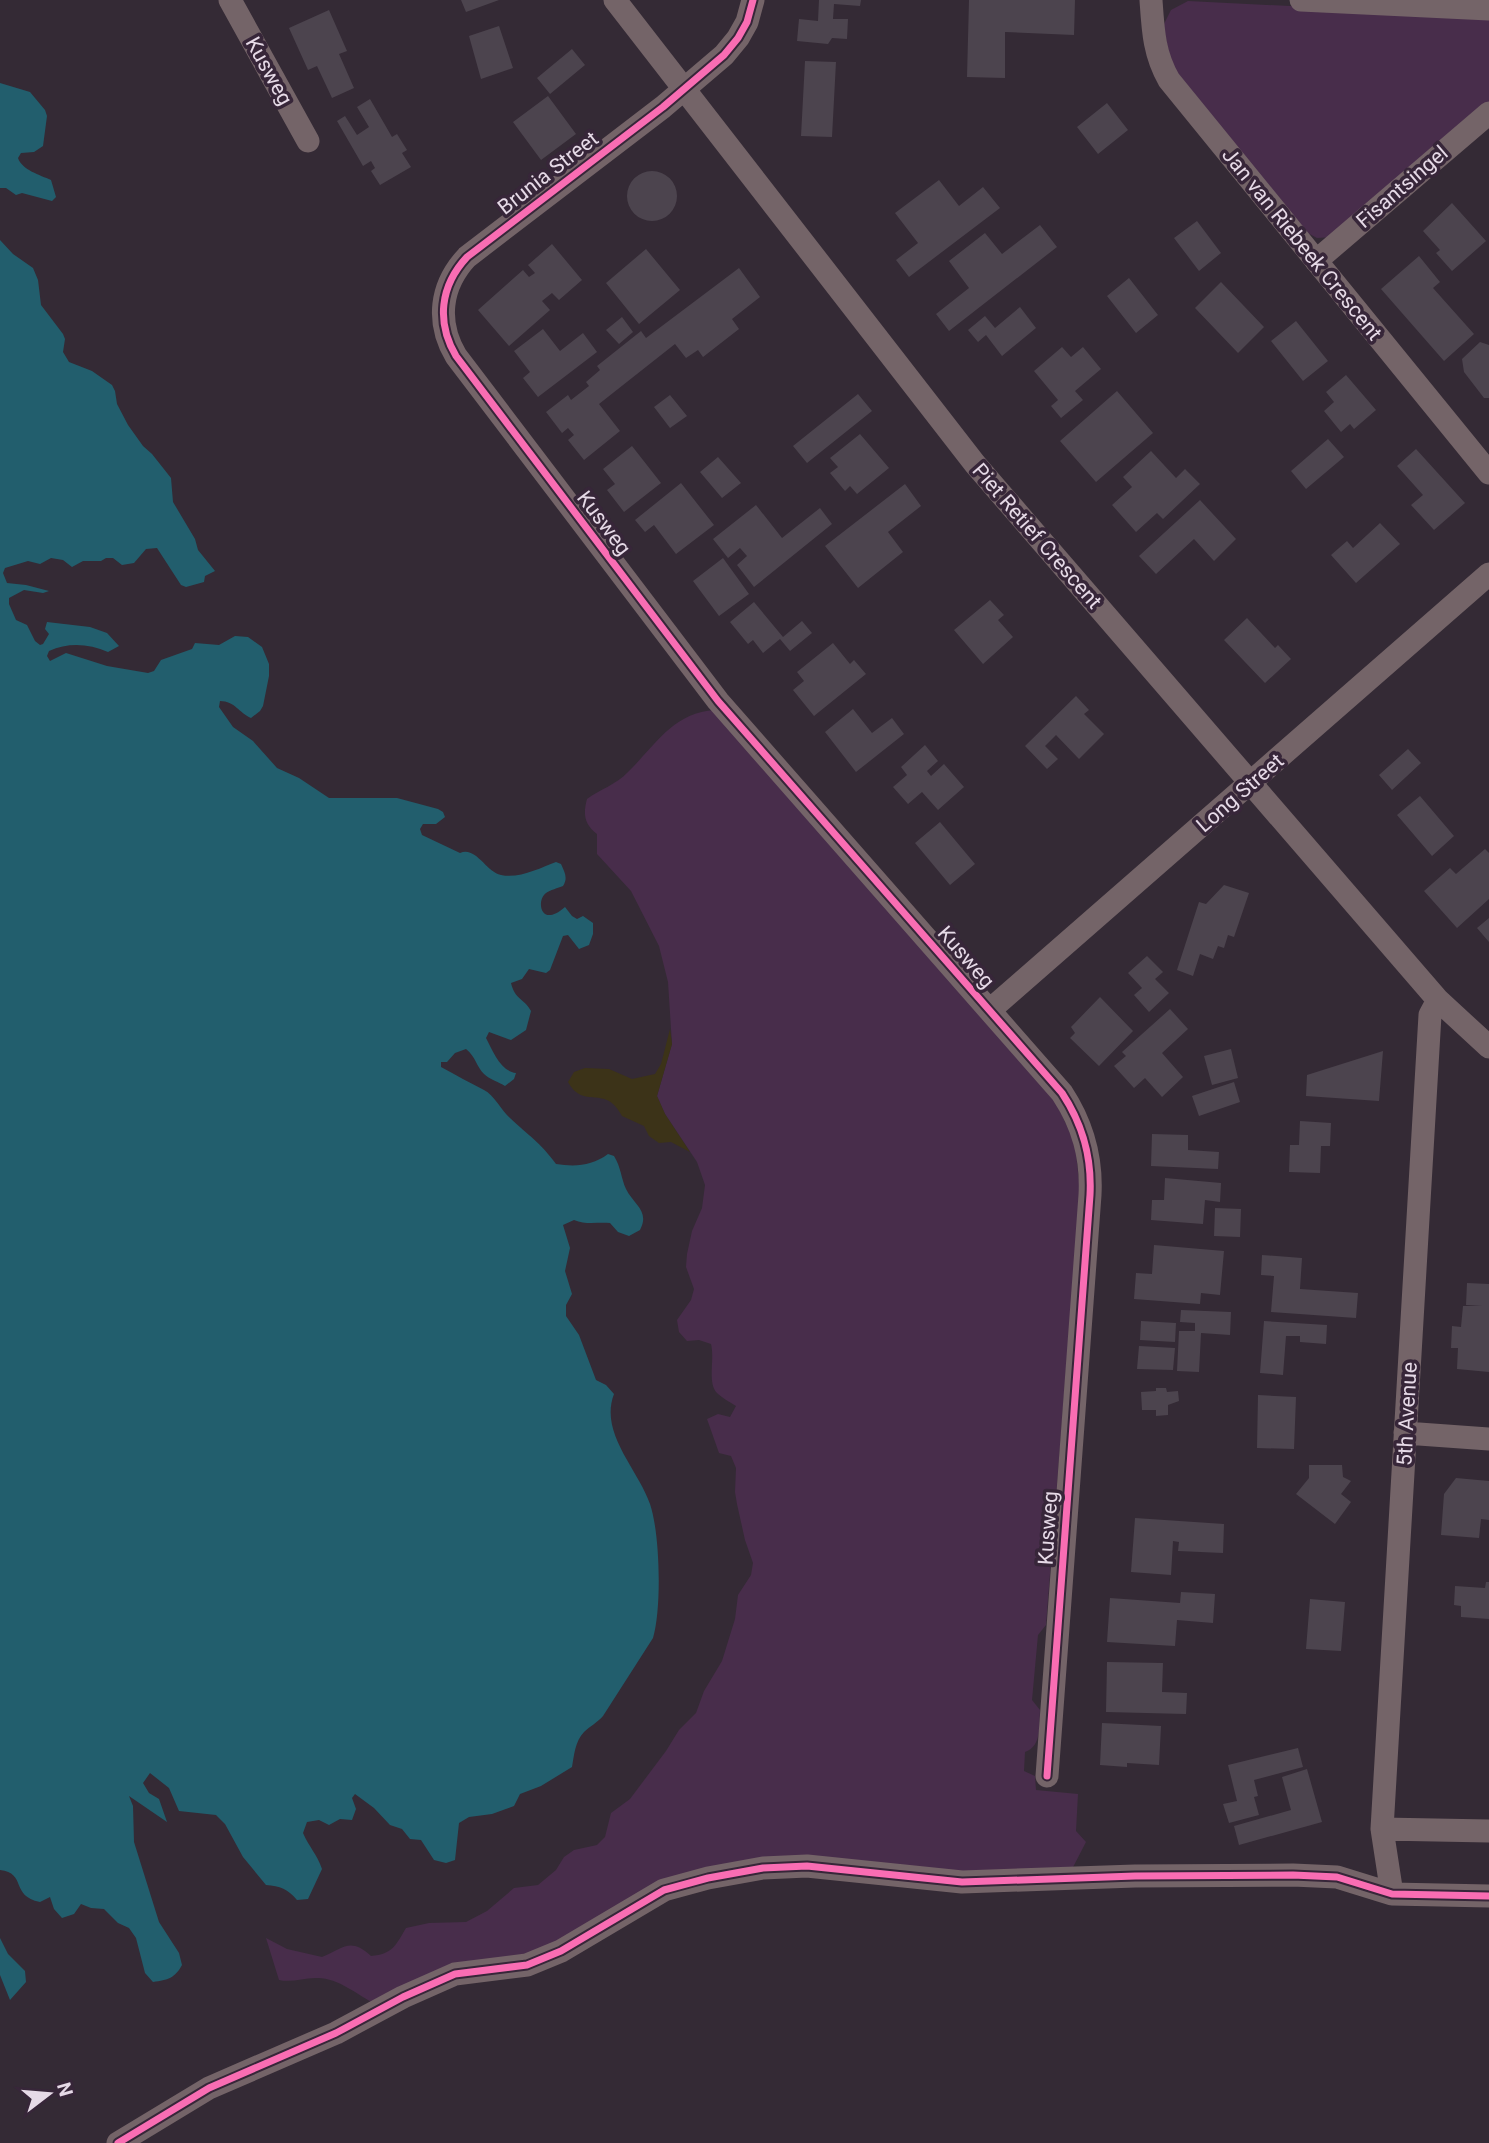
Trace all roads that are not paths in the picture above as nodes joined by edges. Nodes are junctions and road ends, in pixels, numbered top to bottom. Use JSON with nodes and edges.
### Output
{"nodes":[{"id":1,"x":230,"y":0,"type":"edge"},
{"id":2,"x":615,"y":0,"type":"edge"},
{"id":3,"x":753,"y":0,"type":"edge"},
{"id":4,"x":1152,"y":0,"type":"edge"},
{"id":5,"x":1301,"y":0,"type":"edge"},
{"id":6,"x":1489,"y":9,"type":"edge"},
{"id":7,"x":683,"y":90,"type":"junction"},
{"id":8,"x":1489,"y":113,"type":"edge"},
{"id":9,"x":308,"y":141,"type":"dead end"},
{"id":10,"x":1316,"y":261,"type":"junction"},
{"id":11,"x":446,"y":292,"type":"joint"},
{"id":12,"x":1489,"y":473,"type":"edge"},
{"id":13,"x":1489,"y":574,"type":"edge"},
{"id":14,"x":1251,"y":785,"type":"junction"},
{"id":15,"x":1438,"y":1000,"type":"junction"},
{"id":16,"x":989,"y":1010,"type":"junction"},
{"id":17,"x":1489,"y":1047,"type":"edge"},
{"id":18,"x":1405,"y":1433,"type":"junction"},
{"id":19,"x":1489,"y":1439,"type":"edge"},
{"id":20,"x":1047,"y":1776,"type":"dead end"},
{"id":21,"x":1382,"y":1829,"type":"junction"},
{"id":22,"x":1489,"y":1830,"type":"edge"},
{"id":23,"x":1392,"y":1895,"type":"junction"},
{"id":24,"x":1489,"y":1896,"type":"edge"},
{"id":25,"x":118,"y":2143,"type":"edge"}],
"edges":[{"from":1,"to":9,"type":"street","name":"Kusweg"},
{"from":2,"to":7,"type":"street","name":"Piet Retief Crescent"},
{"from":3,"to":7,"type":"street","name":"Brunia Street"},
{"from":4,"to":10,"type":"street","name":"Jan van Riebeek Crescent"},
{"from":5,"to":6,"type":"street"},
{"from":7,"to":11,"type":"street","name":"Brunia Street"},
{"from":7,"to":14,"type":"street","name":"Piet Retief Crescent"},
{"from":8,"to":10,"type":"street","name":"Fisantsingel"},
{"from":10,"to":12,"type":"street","name":"Jan van Riebeek Crescent"},
{"from":11,"to":16,"type":"street","name":"Kusweg"},
{"from":13,"to":14,"type":"street","name":"Long Street"},
{"from":14,"to":15,"type":"street","name":"Piet Retief Crescent"},
{"from":14,"to":16,"type":"street","name":"Long Street"},
{"from":15,"to":17,"type":"street","name":"Piet Retief Crescent"},
{"from":15,"to":18,"type":"street","name":"5th Avenue"},
{"from":16,"to":20,"type":"street","name":"Kusweg"},
{"from":18,"to":19,"type":"street"},
{"from":18,"to":21,"type":"street","name":"5th Avenue"},
{"from":21,"to":22,"type":"street"},
{"from":21,"to":23,"type":"street","name":"5th Avenue"},
{"from":23,"to":24,"type":"street"},
{"from":23,"to":25,"type":"street"}]}
